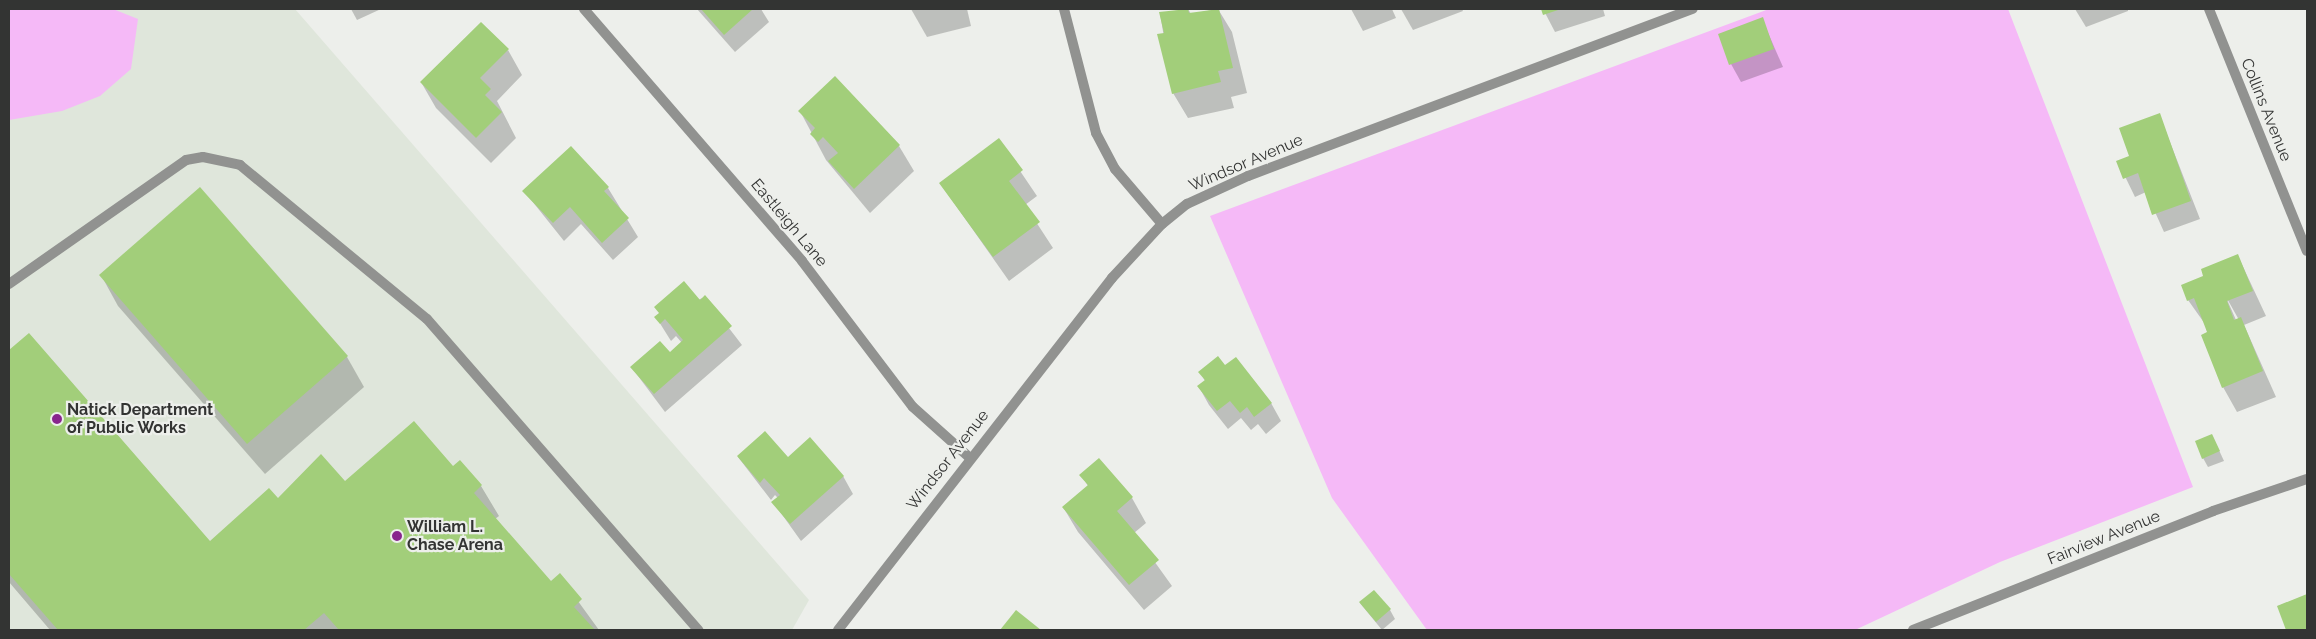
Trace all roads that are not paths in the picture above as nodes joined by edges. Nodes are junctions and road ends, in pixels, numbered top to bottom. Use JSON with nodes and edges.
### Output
{"nodes":[{"id":1,"x":584,"y":9,"type":"edge"},
{"id":2,"x":1064,"y":9,"type":"edge"},
{"id":3,"x":1693,"y":9,"type":"edge"},
{"id":4,"x":2208,"y":9,"type":"edge"},
{"id":5,"x":1162,"y":224,"type":"junction"},
{"id":6,"x":2307,"y":251,"type":"edge"},
{"id":7,"x":9,"y":284,"type":"edge"},
{"id":8,"x":969,"y":457,"type":"junction"},
{"id":9,"x":2307,"y":479,"type":"edge"},
{"id":10,"x":698,"y":630,"type":"edge"},
{"id":11,"x":838,"y":630,"type":"edge"},
{"id":12,"x":1913,"y":630,"type":"edge"}],
"edges":[{"from":1,"to":8,"type":"street","name":"Eastleigh Lane"},
{"from":2,"to":5,"type":"street"},
{"from":3,"to":5,"type":"street","name":"Windsor Avenue"},
{"from":4,"to":6,"type":"street","name":"Collins Avenue"},
{"from":5,"to":8,"type":"street","name":"Windsor Avenue"},
{"from":7,"to":10,"type":"street"},
{"from":8,"to":11,"type":"street","name":"Windsor Avenue"},
{"from":9,"to":12,"type":"street","name":"Fairview Avenue"}]}
